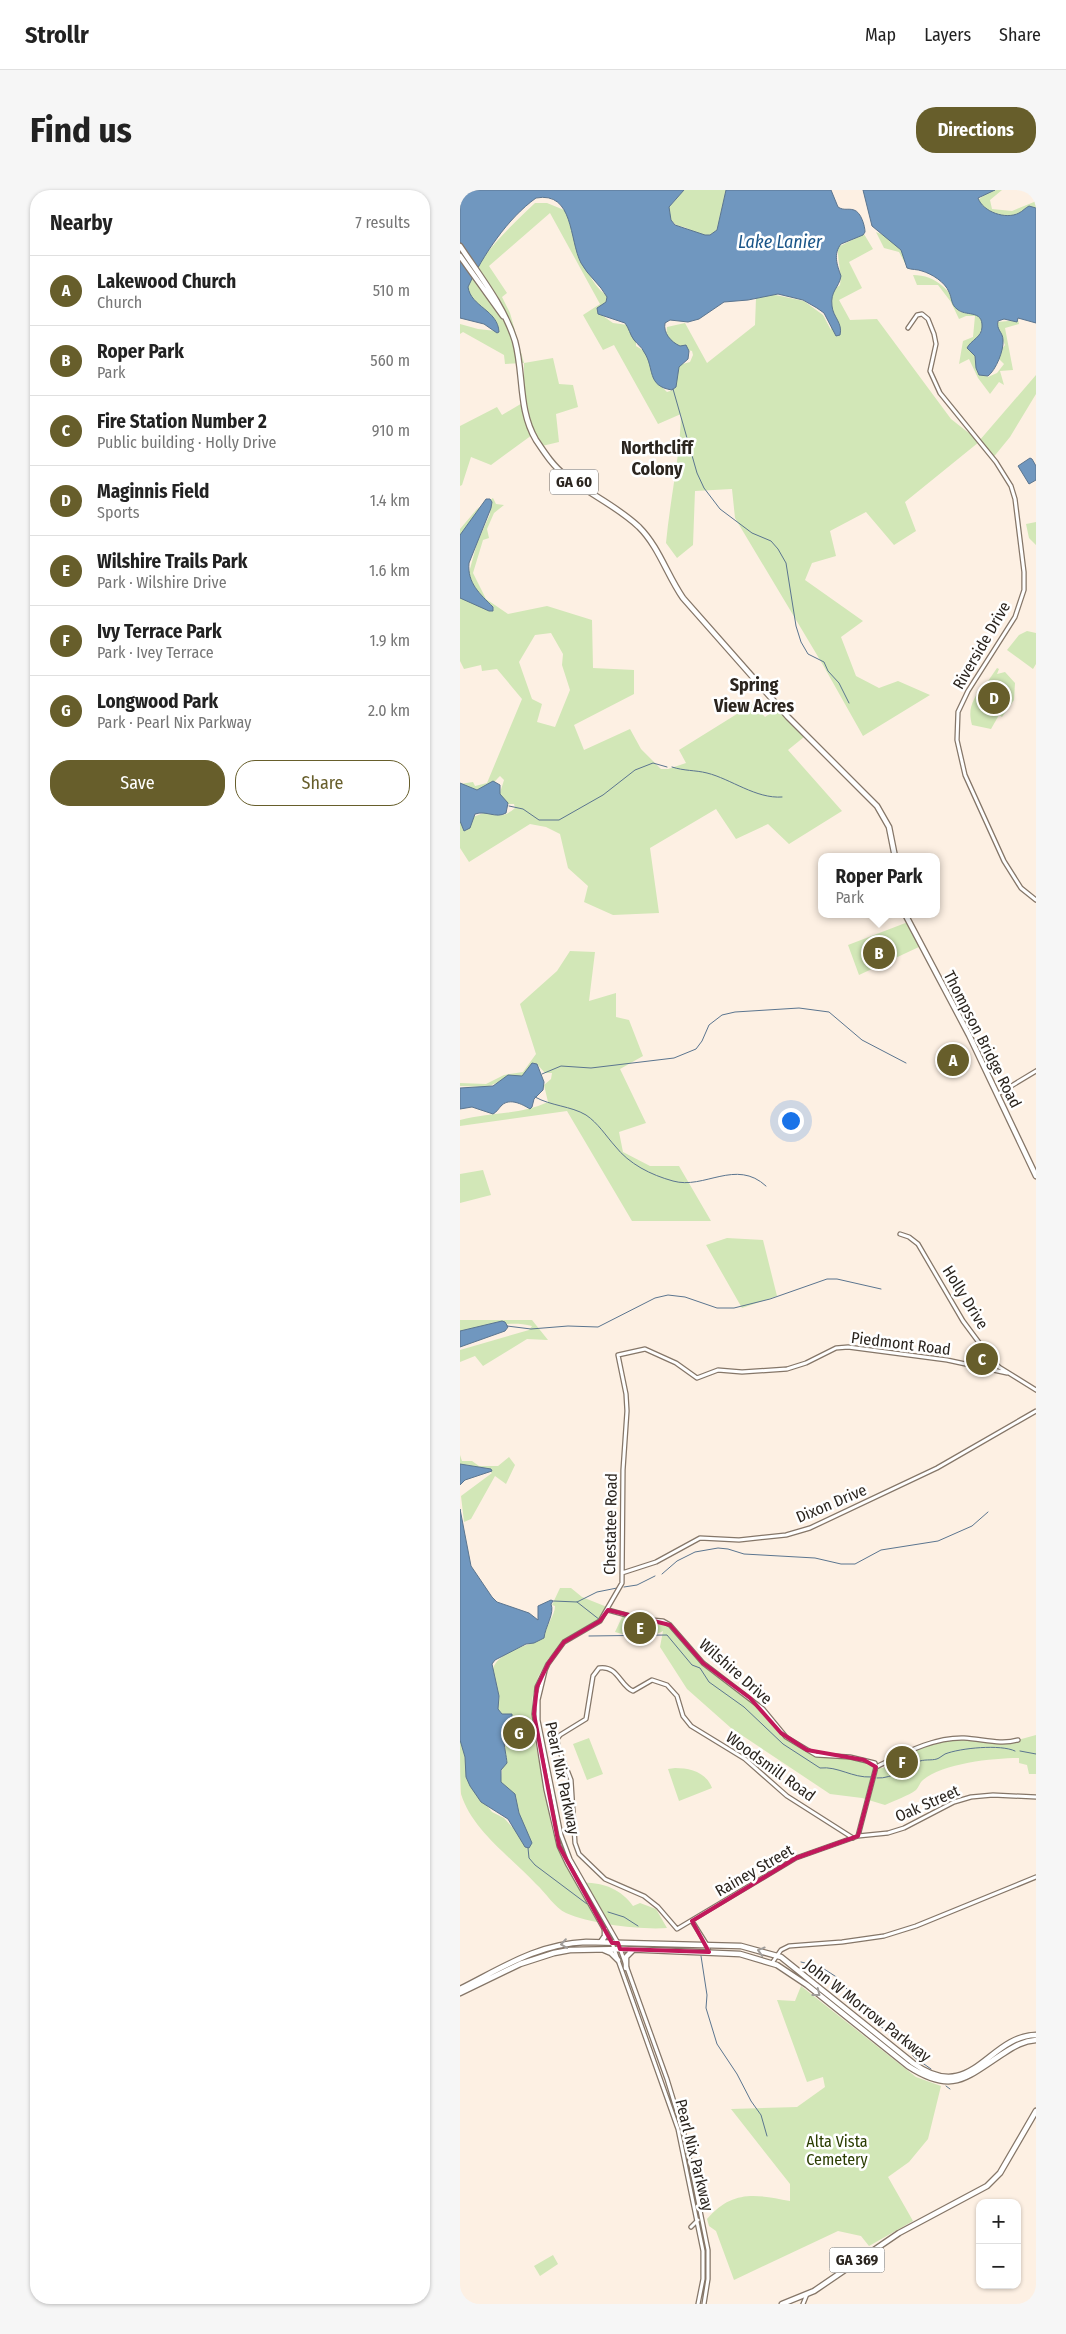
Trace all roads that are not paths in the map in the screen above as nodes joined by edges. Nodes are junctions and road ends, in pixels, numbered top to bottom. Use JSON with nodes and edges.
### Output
{"nodes":[{"id":1,"x":460,"y":246,"type":"edge"},
{"id":2,"x":460,"y":256,"type":"edge"},
{"id":3,"x":477,"y":275,"type":"junction"},
{"id":4,"x":908,"y":328,"type":"dead end"},
{"id":5,"x":894,"y":853,"type":"edge"},
{"id":6,"x":1036,"y":900,"type":"edge"},
{"id":7,"x":907,"y":918,"type":"edge"},
{"id":8,"x":1036,"y":1070,"type":"edge"},
{"id":9,"x":998,"y":1094,"type":"junction"},
{"id":10,"x":1036,"y":1176,"type":"edge"},
{"id":11,"x":900,"y":1234,"type":"dead end"},
{"id":12,"x":618,"y":1354,"type":"joint"},
{"id":13,"x":999,"y":1366,"type":"junction"},
{"id":14,"x":994,"y":1369,"type":"junction"},
{"id":15,"x":1007,"y":1373,"type":"junction"},
{"id":16,"x":1036,"y":1390,"type":"edge"},
{"id":17,"x":1036,"y":1411,"type":"edge"},
{"id":18,"x":622,"y":1573,"type":"junction"},
{"id":19,"x":608,"y":1610,"type":"junction"},
{"id":20,"x":548,"y":1664,"type":"junction"},
{"id":21,"x":1018,"y":1740,"type":"dead end"},
{"id":22,"x":875,"y":1765,"type":"junction"},
{"id":23,"x":1036,"y":1797,"type":"edge"},
{"id":24,"x":858,"y":1836,"type":"junction"},
{"id":25,"x":853,"y":1838,"type":"junction"},
{"id":26,"x":1036,"y":1877,"type":"edge"},
{"id":27,"x":697,"y":1918,"type":"junction"},
{"id":28,"x":692,"y":1921,"type":"junction"},
{"id":29,"x":605,"y":1930,"type":"junction"},
{"id":30,"x":698,"y":1930,"type":"junction"},
{"id":31,"x":600,"y":1942,"type":"junction"},
{"id":32,"x":612,"y":1943,"type":"junction"},
{"id":33,"x":618,"y":1943,"type":"junction"},
{"id":34,"x":707,"y":1945,"type":"junction"},
{"id":35,"x":600,"y":1948,"type":"junction"},
{"id":36,"x":614,"y":1948,"type":"junction"},
{"id":37,"x":620,"y":1948,"type":"junction"},
{"id":38,"x":634,"y":1949,"type":"junction"},
{"id":39,"x":709,"y":1952,"type":"junction"},
{"id":40,"x":775,"y":1955,"type":"junction"},
{"id":41,"x":618,"y":1960,"type":"junction"},
{"id":42,"x":772,"y":1963,"type":"junction"},
{"id":43,"x":626,"y":1968,"type":"junction"},
{"id":44,"x":460,"y":1989,"type":"edge"},
{"id":45,"x":460,"y":1993,"type":"edge"},
{"id":46,"x":1036,"y":2035,"type":"edge"},
{"id":47,"x":1036,"y":2040,"type":"edge"},
{"id":48,"x":1036,"y":2111,"type":"edge"},
{"id":49,"x":698,"y":2220,"type":"junction"},
{"id":50,"x":691,"y":2227,"type":"dead end"},
{"id":51,"x":807,"y":2294,"type":"junction"},
{"id":52,"x":698,"y":2304,"type":"edge"},
{"id":53,"x":704,"y":2304,"type":"edge"},
{"id":54,"x":782,"y":2304,"type":"edge"},
{"id":55,"x":803,"y":2304,"type":"edge"}],
"edges":[{"from":1,"to":3,"type":"main road","number":"GA 60"},
{"from":2,"to":3,"type":"main road","number":"GA 60"},
{"from":3,"to":5,"type":"main road","number":"GA 60"},
{"from":4,"to":6,"type":"street","name":"Riverside Drive"},
{"from":7,"to":9,"type":"main road","name":"Thompson Bridge Road"},
{"from":8,"to":9,"type":"street"},
{"from":9,"to":10,"type":"main road","name":"Thompson Bridge Road"},
{"from":11,"to":13,"type":"street","name":"Holly Drive"},
{"from":12,"to":14,"type":"street","name":"Piedmont Road"},
{"from":12,"to":18,"type":"street","name":"Chestatee Road"},
{"from":13,"to":14,"type":"street"},
{"from":13,"to":15,"type":"street","name":"Holly Drive"},
{"from":14,"to":15,"type":"street"},
{"from":15,"to":16,"type":"street","name":"Holly Drive"},
{"from":17,"to":18,"type":"street","name":"Dixon Drive"},
{"from":18,"to":19,"type":"street","name":"Chestatee Road"},
{"from":19,"to":20,"type":"street","name":"Chestatee Road"},
{"from":19,"to":22,"type":"street","name":"Wilshire Drive"},
{"from":20,"to":29,"type":"street","name":"Pearl Nix Parkway"},
{"from":20,"to":33,"type":"street","name":"Pearl Nix Parkway"},
{"from":21,"to":22,"type":"street"},
{"from":22,"to":24,"type":"street"},
{"from":23,"to":24,"type":"street","name":"Oak Street"},
{"from":24,"to":25,"type":"street","name":"Rainey Street"},
{"from":25,"to":27,"type":"street","name":"Rainey Street"},
{"from":25,"to":28,"type":"street","name":"Woodsmill Road"},
{"from":26,"to":40,"type":"street"},
{"from":27,"to":28,"type":"street","name":"Rainey Street"},
{"from":27,"to":30,"type":"street"},
{"from":28,"to":30,"type":"street"},
{"from":29,"to":31,"type":"main road"},
{"from":29,"to":32,"type":"street","name":"Pearl Nix Parkway"},
{"from":30,"to":34,"type":"street"},
{"from":31,"to":32,"type":"main road","name":"John W Morrow Parkway"},
{"from":31,"to":44,"type":"main road","name":"John W Morrow Parkway","one_way":true},
{"from":32,"to":33,"type":"main road","name":"John W Morrow Parkway"},
{"from":32,"to":36,"type":"street","name":"Pearl Nix Parkway"},
{"from":33,"to":34,"type":"main road","name":"John W Morrow Parkway"},
{"from":33,"to":37,"type":"street","name":"Pearl Nix Parkway"},
{"from":34,"to":39,"type":"street"},
{"from":40,"to":34,"type":"main road","name":"John W Morrow Parkway","one_way":true},
{"from":35,"to":36,"type":"main road","name":"John W Morrow Parkway"},
{"from":35,"to":41,"type":"main road"},
{"from":35,"to":45,"type":"main road","name":"John W Morrow Parkway"},
{"from":36,"to":37,"type":"main road","name":"John W Morrow Parkway"},
{"from":36,"to":41,"type":"street","name":"Pearl Nix Parkway"},
{"from":37,"to":38,"type":"main road","name":"John W Morrow Parkway"},
{"from":37,"to":43,"type":"street","name":"Pearl Nix Parkway"},
{"from":38,"to":39,"type":"main road","name":"John W Morrow Parkway"},
{"from":38,"to":43,"type":"main road"},
{"from":39,"to":42,"type":"main road","name":"John W Morrow Parkway"},
{"from":40,"to":42,"type":"street"},
{"from":40,"to":46,"type":"main road","name":"John W Morrow Parkway"},
{"from":41,"to":49,"type":"street","name":"Pearl Nix Parkway"},
{"from":42,"to":47,"type":"main road","name":"John W Morrow Parkway","one_way":true},
{"from":43,"to":53,"type":"street","name":"Pearl Nix Parkway"},
{"from":48,"to":51,"type":"main road","number":"GA 369"},
{"from":49,"to":50,"type":"street"},
{"from":49,"to":52,"type":"street","name":"Pearl Nix Parkway"},
{"from":51,"to":54,"type":"main road","number":"GA 369"},
{"from":51,"to":55,"type":"street"}]}
